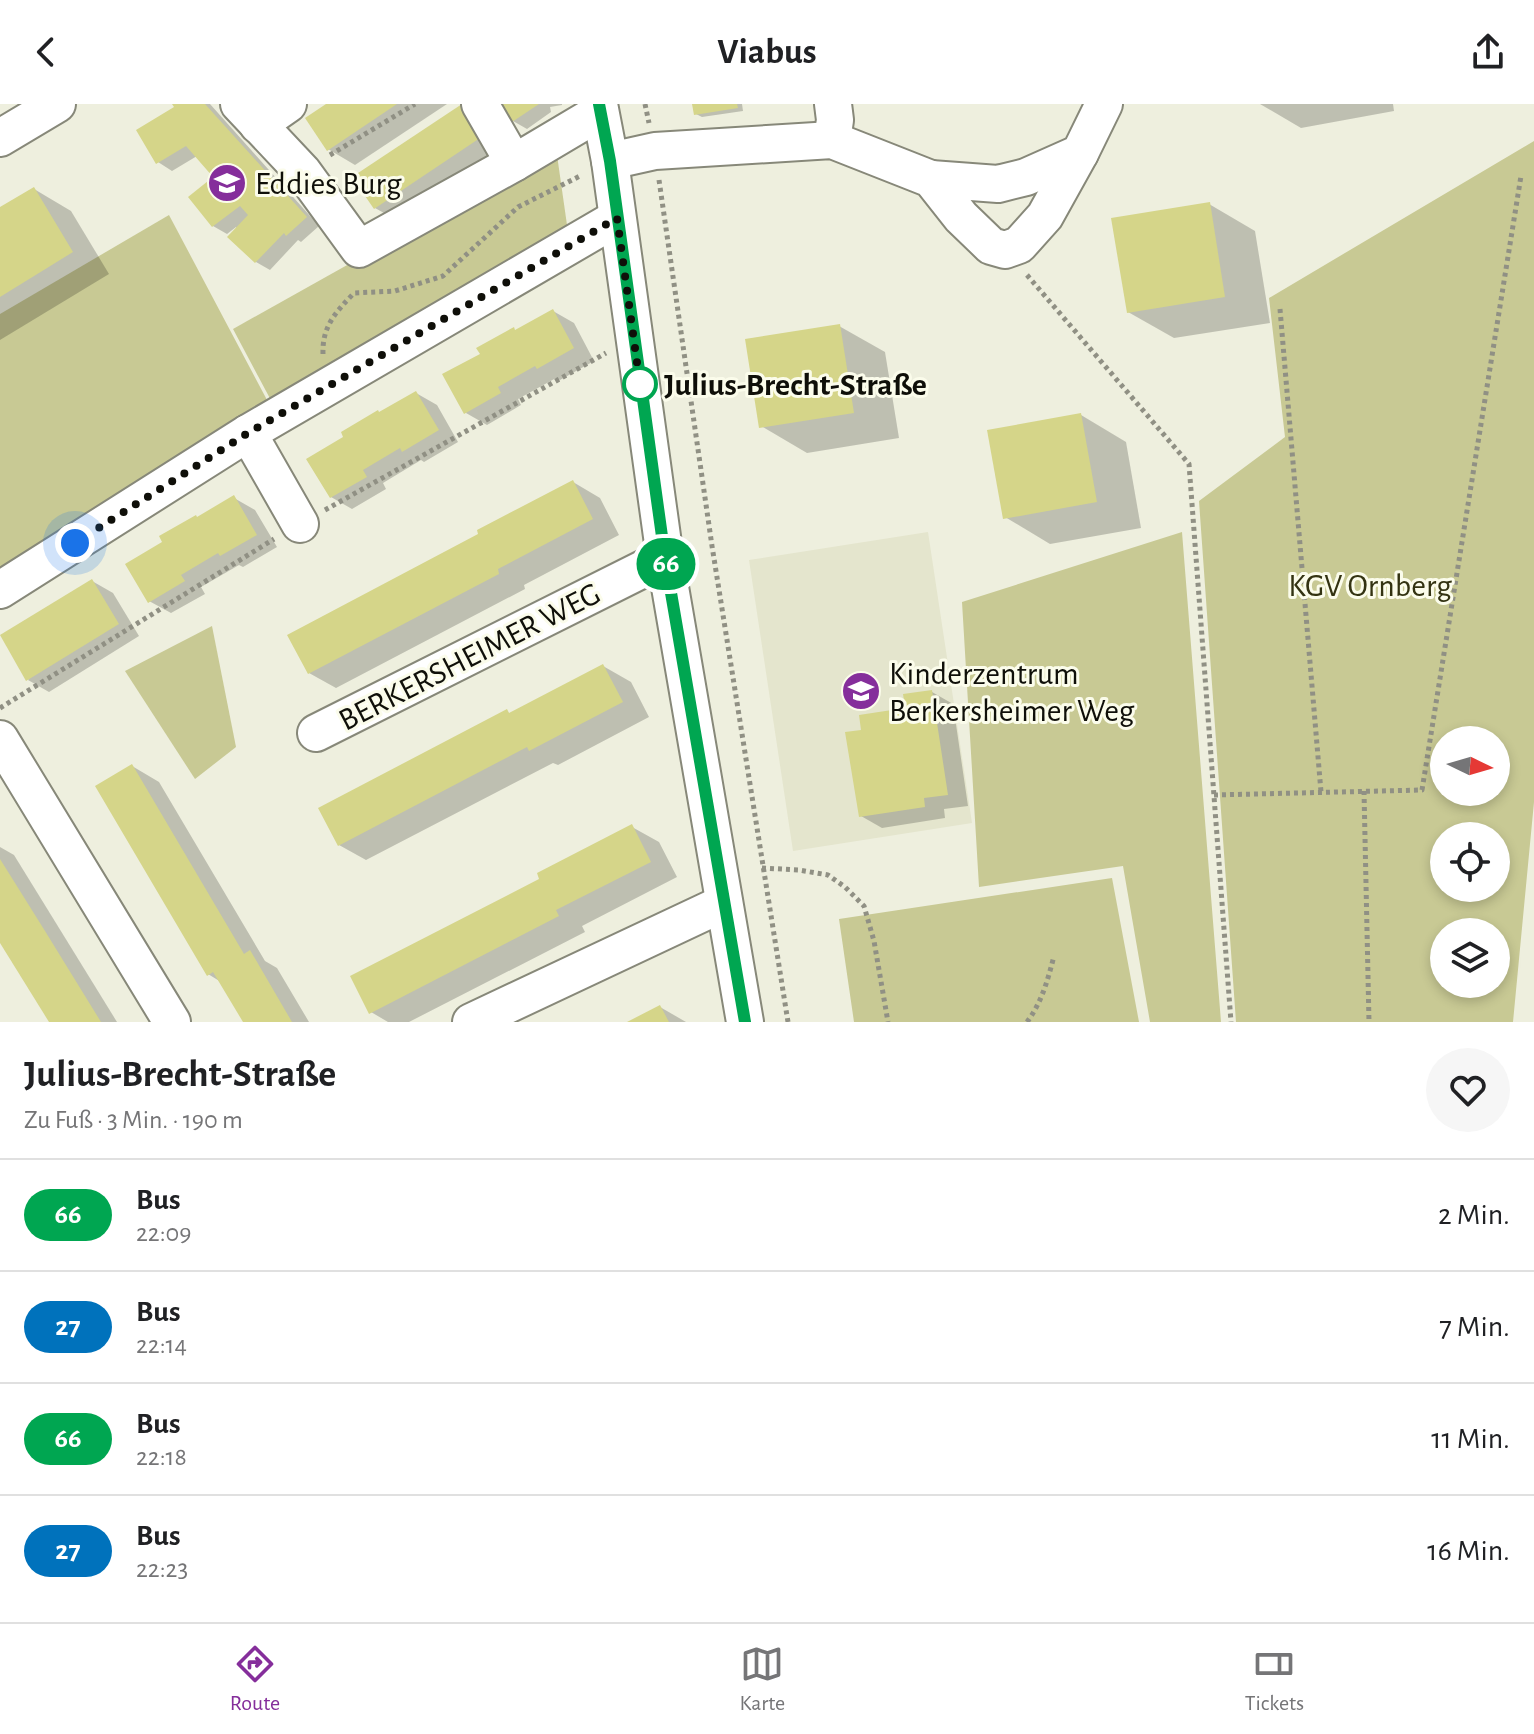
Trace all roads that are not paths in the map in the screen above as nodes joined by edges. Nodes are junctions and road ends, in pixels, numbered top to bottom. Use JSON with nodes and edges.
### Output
{"nodes":[{"id":1,"x":57,"y":104,"type":"edge"},
{"id":2,"x":288,"y":104,"type":"edge"},
{"id":3,"x":480,"y":104,"type":"edge"},
{"id":4,"x":833,"y":104,"type":"edge"},
{"id":5,"x":1104,"y":104,"type":"edge"},
{"id":6,"x":600,"y":108,"type":"edge"},
{"id":7,"x":248,"y":114,"type":"edge"},
{"id":8,"x":0,"y":138,"type":"edge"},
{"id":9,"x":832,"y":140,"type":"junction"},
{"id":10,"x":1080,"y":153,"type":"junction"},
{"id":11,"x":610,"y":161,"type":"junction"},
{"id":12,"x":514,"y":163,"type":"junction"},
{"id":13,"x":931,"y":179,"type":"junction"},
{"id":14,"x":617,"y":218,"type":"junction"},
{"id":15,"x":248,"y":433,"type":"junction"},
{"id":16,"x":300,"y":524,"type":"dead end"},
{"id":17,"x":665,"y":558,"type":"junction"},
{"id":18,"x":0,"y":590,"type":"edge"},
{"id":19,"x":316,"y":733,"type":"dead end"},
{"id":20,"x":0,"y":739,"type":"edge"},
{"id":21,"x":724,"y":903,"type":"junction"},
{"id":22,"x":172,"y":1022,"type":"edge"},
{"id":23,"x":471,"y":1022,"type":"edge"},
{"id":24,"x":745,"y":1022,"type":"edge"}],
"edges":[{"from":1,"to":8,"type":"street"},
{"from":2,"to":7,"type":"street"},
{"from":3,"to":12,"type":"street"},
{"from":4,"to":9,"type":"street"},
{"from":5,"to":10,"type":"street"},
{"from":6,"to":11,"type":"street"},
{"from":6,"to":12,"type":"street"},
{"from":7,"to":12,"type":"street"},
{"from":9,"to":11,"type":"street"},
{"from":9,"to":13,"type":"street"},
{"from":10,"to":13,"type":"street"},
{"from":10,"to":13,"type":"street"},
{"from":11,"to":14,"type":"street"},
{"from":14,"to":15,"type":"street"},
{"from":14,"to":17,"type":"street"},
{"from":15,"to":16,"type":"street"},
{"from":15,"to":18,"type":"street"},
{"from":17,"to":19,"type":"street","name":"BERKERSHEIMER WEG"},
{"from":17,"to":21,"type":"street"},
{"from":20,"to":22,"type":"street"},
{"from":21,"to":23,"type":"street"},
{"from":21,"to":24,"type":"street"}]}
